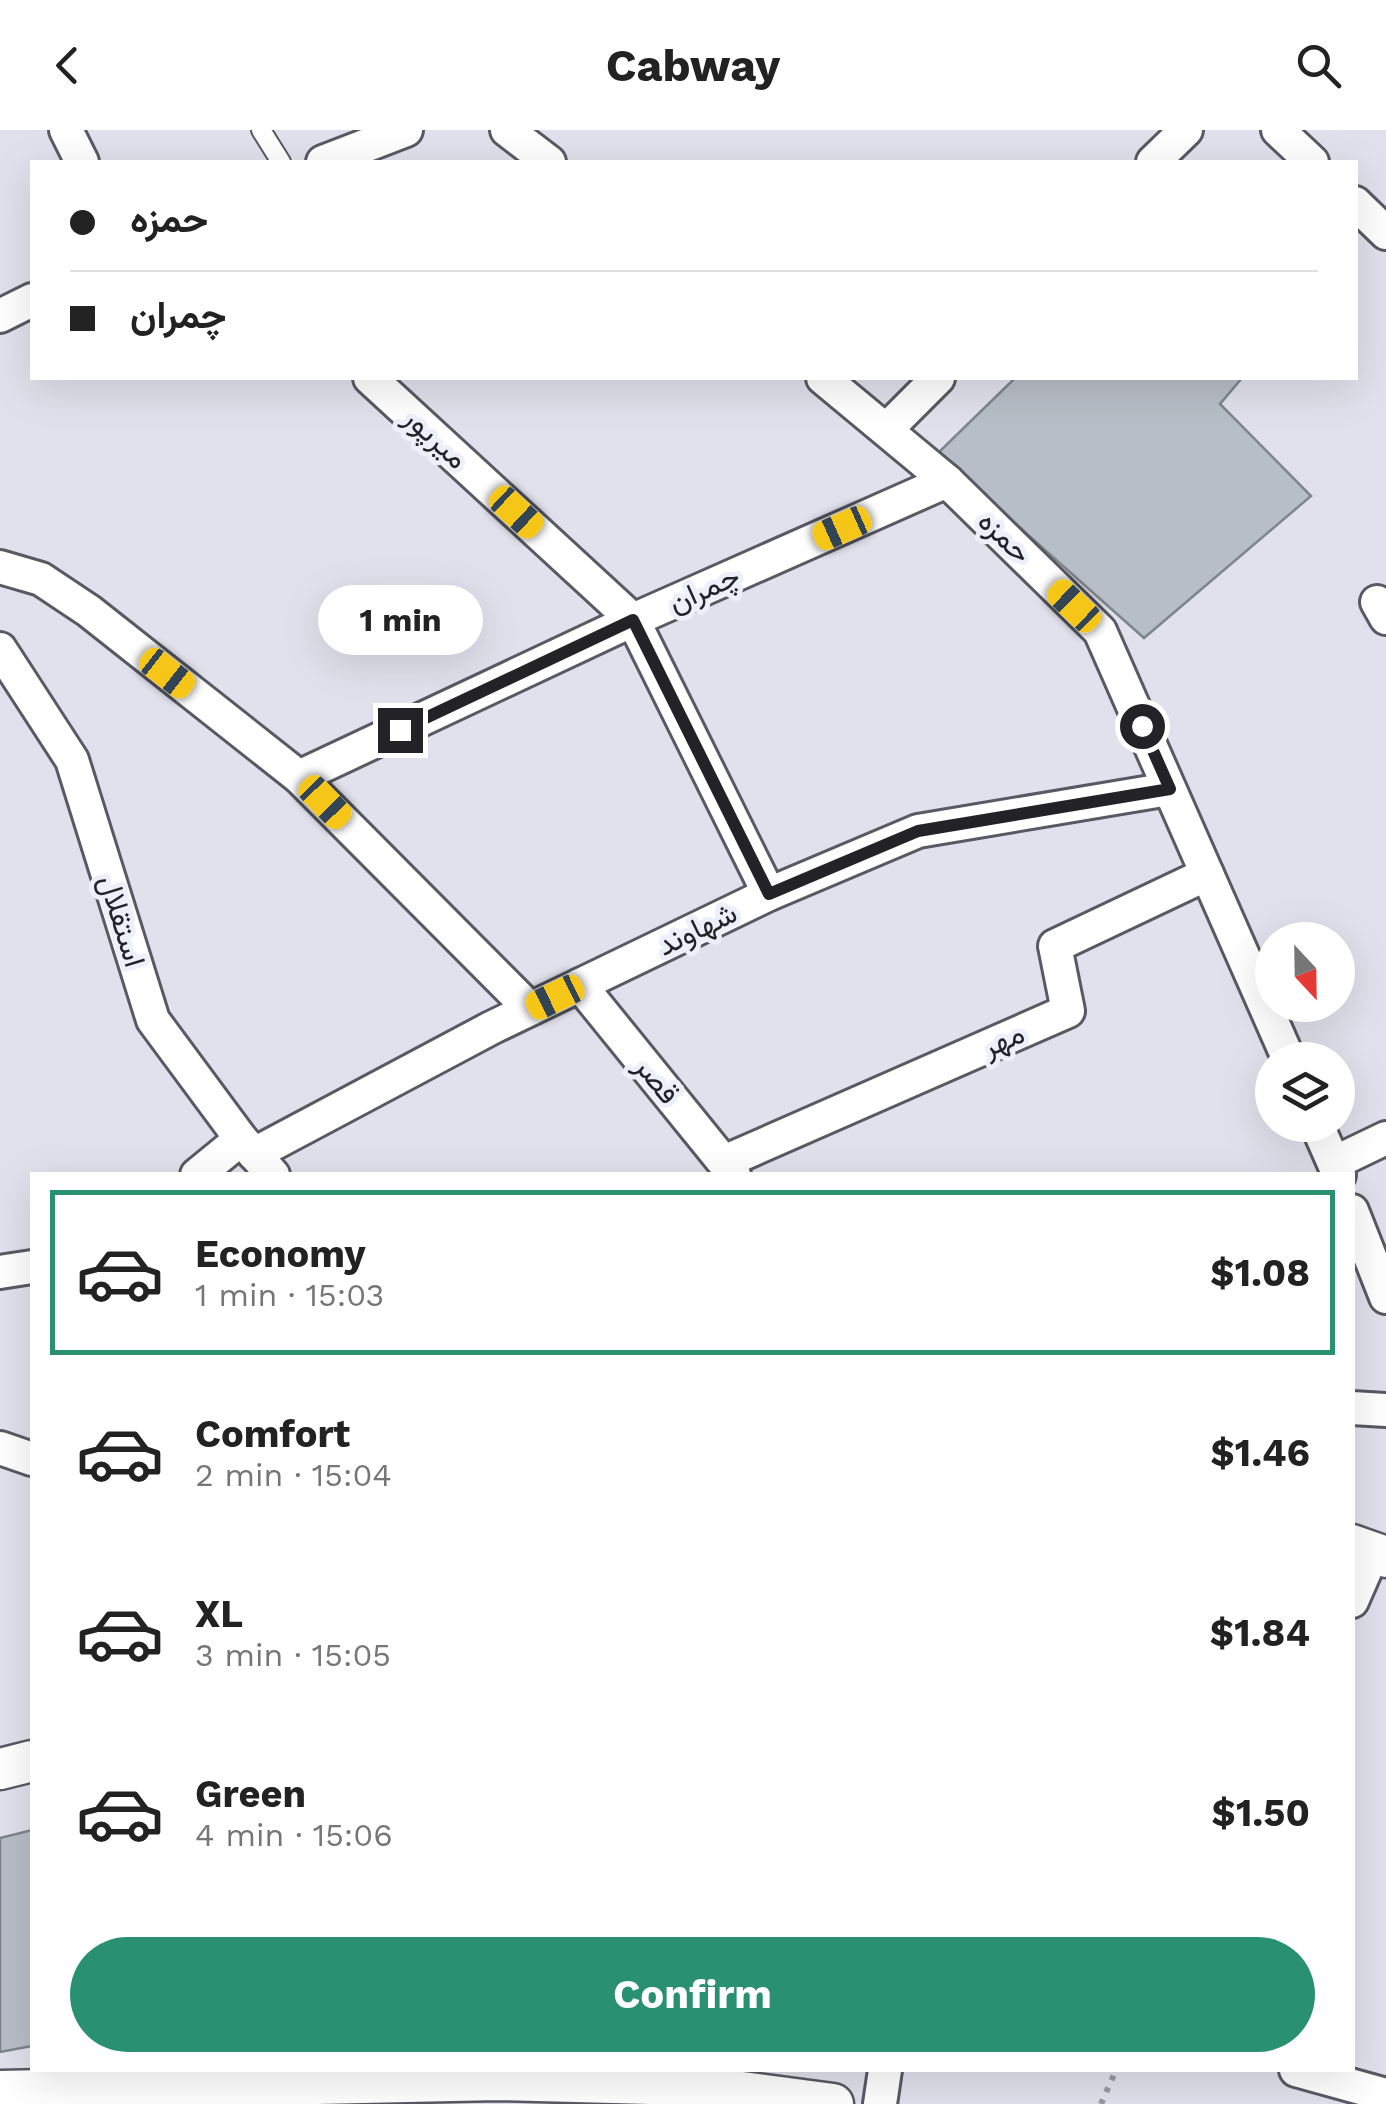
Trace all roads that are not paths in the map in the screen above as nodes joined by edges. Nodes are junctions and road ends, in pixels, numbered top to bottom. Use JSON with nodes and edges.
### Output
{"nodes":[{"id":1,"x":66,"y":130,"type":"edge"},
{"id":2,"x":260,"y":130,"type":"edge"},
{"id":3,"x":406,"y":130,"type":"edge"},
{"id":4,"x":508,"y":130,"type":"edge"},
{"id":5,"x":1186,"y":130,"type":"edge"},
{"id":6,"x":1278,"y":130,"type":"edge"},
{"id":7,"x":81,"y":160,"type":"edge"},
{"id":8,"x":280,"y":160,"type":"edge"},
{"id":9,"x":328,"y":160,"type":"edge"},
{"id":10,"x":546,"y":160,"type":"edge"},
{"id":11,"x":1155,"y":160,"type":"edge"},
{"id":12,"x":1310,"y":160,"type":"edge"},
{"id":13,"x":1358,"y":206,"type":"edge"},
{"id":14,"x":1386,"y":233,"type":"edge"},
{"id":15,"x":30,"y":301,"type":"edge"},
{"id":16,"x":0,"y":316,"type":"edge"},
{"id":17,"x":372,"y":380,"type":"edge"},
{"id":18,"x":826,"y":380,"type":"edge"},
{"id":19,"x":936,"y":380,"type":"edge"},
{"id":20,"x":888,"y":428,"type":"junction"},
{"id":21,"x":947,"y":482,"type":"junction"},
{"id":22,"x":0,"y":566,"type":"edge"},
{"id":23,"x":633,"y":620,"type":"junction"},
{"id":24,"x":0,"y":649,"type":"edge"},
{"id":25,"x":299,"y":776,"type":"junction"},
{"id":26,"x":1170,"y":789,"type":"junction"},
{"id":27,"x":1207,"y":874,"type":"junction"},
{"id":28,"x":769,"y":894,"type":"junction"},
{"id":29,"x":580,"y":985,"type":"junction"},
{"id":30,"x":530,"y":1009,"type":"junction"},
{"id":31,"x":1281,"y":1042,"type":"edge"},
{"id":32,"x":1386,"y":1138,"type":"edge"},
{"id":33,"x":1325,"y":1142,"type":"edge"},
{"id":34,"x":256,"y":1156,"type":"edge"},
{"id":35,"x":729,"y":1169,"type":"edge"},
{"id":36,"x":1336,"y":1169,"type":"edge"},
{"id":37,"x":206,"y":1172,"type":"edge"},
{"id":38,"x":1355,"y":1218,"type":"edge"},
{"id":39,"x":30,"y":1266,"type":"edge"},
{"id":40,"x":0,"y":1272,"type":"edge"},
{"id":41,"x":1386,"y":1297,"type":"edge"},
{"id":42,"x":1355,"y":1408,"type":"edge"},
{"id":43,"x":1386,"y":1410,"type":"edge"},
{"id":44,"x":0,"y":1448,"type":"edge"},
{"id":45,"x":30,"y":1458,"type":"edge"},
{"id":46,"x":1371,"y":1552,"type":"edge"},
{"id":47,"x":1355,"y":1593,"type":"edge"},
{"id":48,"x":30,"y":1762,"type":"edge"},
{"id":49,"x":0,"y":1769,"type":"edge"},
{"id":50,"x":885,"y":2072,"type":"edge"},
{"id":51,"x":1303,"y":2072,"type":"edge"},
{"id":52,"x":498,"y":2085,"type":"edge"},
{"id":53,"x":0,"y":2091,"type":"edge"},
{"id":54,"x":1386,"y":2095,"type":"edge"},
{"id":55,"x":833,"y":2104,"type":"edge"},
{"id":56,"x":880,"y":2104,"type":"edge"}],
"edges":[{"from":1,"to":7,"type":"street"},
{"from":2,"to":8,"type":"lane"},
{"from":3,"to":9,"type":"street"},
{"from":4,"to":10,"type":"street"},
{"from":5,"to":11,"type":"street"},
{"from":6,"to":12,"type":"street"},
{"from":13,"to":14,"type":"street"},
{"from":15,"to":16,"type":"street"},
{"from":17,"to":23,"type":"street","name":"میرپور"},
{"from":18,"to":20,"type":"street","name":"حمزه"},
{"from":19,"to":20,"type":"street"},
{"from":20,"to":21,"type":"street","name":"حمزه"},
{"from":21,"to":23,"type":"street","name":"چمران"},
{"from":21,"to":26,"type":"street","name":"حمزه"},
{"from":22,"to":25,"type":"street"},
{"from":23,"to":25,"type":"street","name":"چمران"},
{"from":23,"to":28,"type":"street"},
{"from":24,"to":34,"type":"street","name":"استقلال"},
{"from":25,"to":30,"type":"street"},
{"from":26,"to":27,"type":"street","name":"حمزه"},
{"from":26,"to":28,"type":"street","name":"شهاوند"},
{"from":27,"to":31,"type":"street","name":"حمزه"},
{"from":27,"to":35,"type":"street","name":"مهر"},
{"from":28,"to":29,"type":"street","name":"شهاوند"},
{"from":29,"to":30,"type":"street","name":"شهاوند"},
{"from":29,"to":35,"type":"street","name":"قصر"},
{"from":30,"to":34,"type":"street","name":"شهاوند"},
{"from":32,"to":36,"type":"street"},
{"from":33,"to":36,"type":"street"},
{"from":34,"to":37,"type":"street","name":"شهاوند"},
{"from":38,"to":41,"type":"street"},
{"from":39,"to":40,"type":"street"},
{"from":42,"to":43,"type":"street"},
{"from":44,"to":45,"type":"street"},
{"from":46,"to":47,"type":"street"},
{"from":48,"to":49,"type":"street"},
{"from":50,"to":56,"type":"street"},
{"from":51,"to":54,"type":"street"},
{"from":52,"to":53,"type":"street"},
{"from":52,"to":55,"type":"street"}]}
